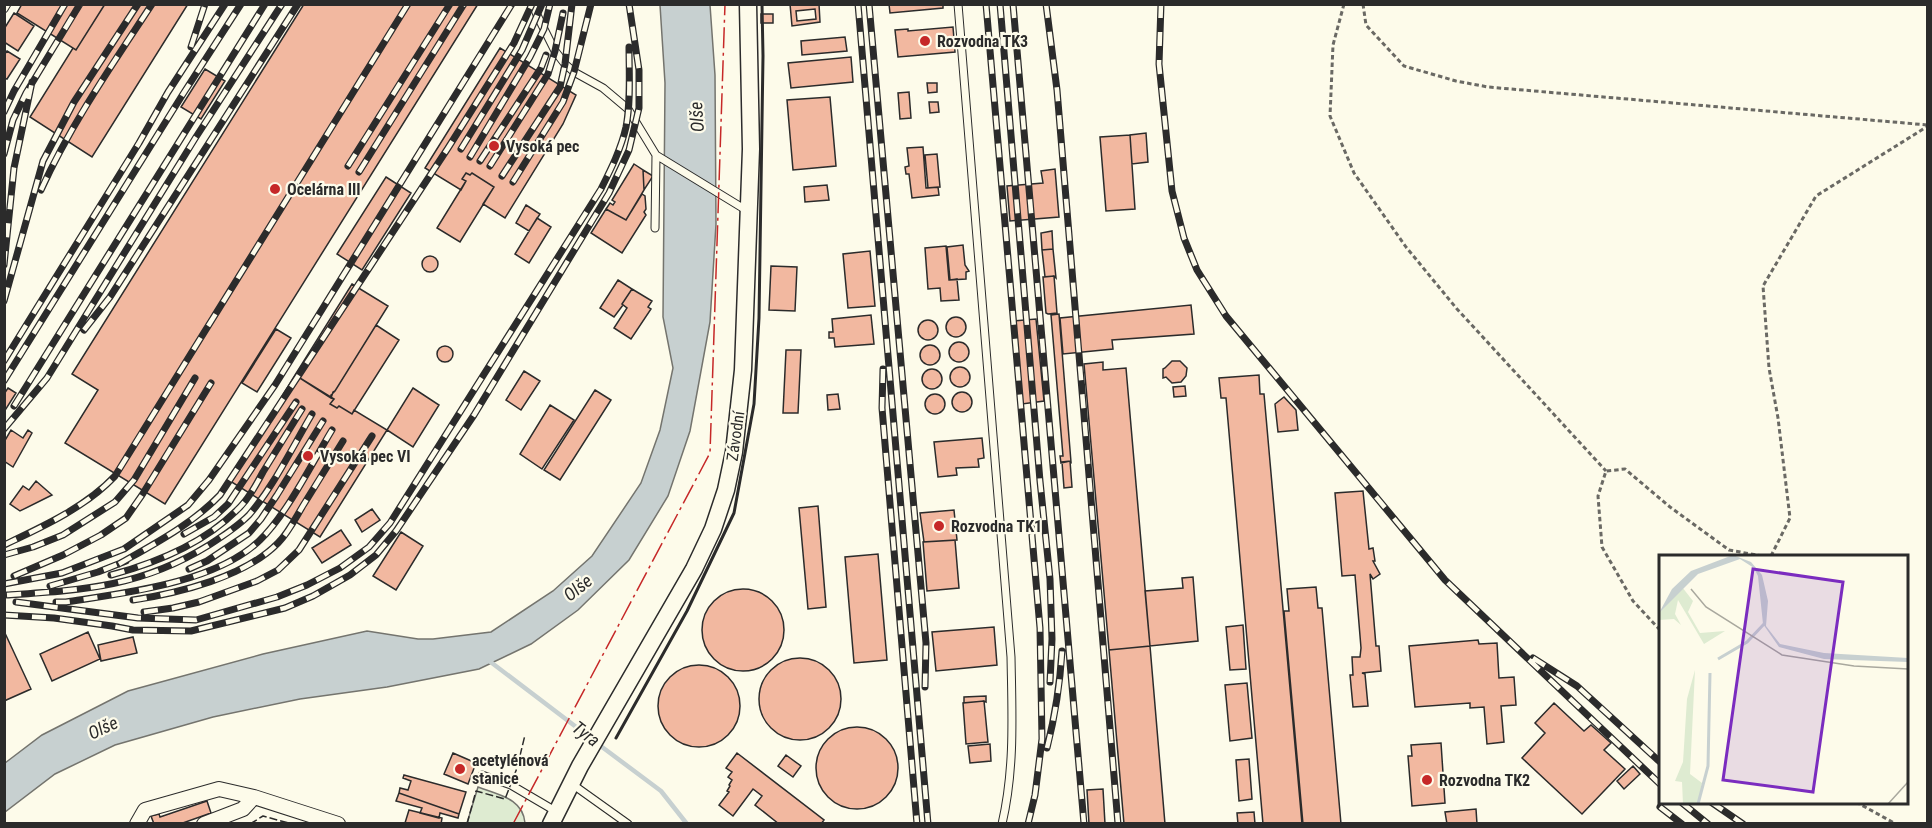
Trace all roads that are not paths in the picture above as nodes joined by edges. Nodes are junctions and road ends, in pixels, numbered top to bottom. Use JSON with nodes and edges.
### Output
{"nodes":[{"id":1,"x":7,"y":4,"type":"edge"},
{"id":2,"x":533,"y":4,"type":"edge"},
{"id":3,"x":748,"y":4,"type":"edge"},
{"id":4,"x":958,"y":4,"type":"edge"},
{"id":5,"x":4,"y":9,"type":"edge"},
{"id":6,"x":657,"y":154,"type":"junction"},
{"id":7,"x":742,"y":208,"type":"junction"},
{"id":8,"x":655,"y":228,"type":"dead end"},
{"id":9,"x":482,"y":775,"type":"dead end"},
{"id":10,"x":572,"y":784,"type":"junction"},
{"id":11,"x":254,"y":797,"type":"junction"},
{"id":12,"x":554,"y":818,"type":"edge"},
{"id":13,"x":137,"y":824,"type":"edge"},
{"id":14,"x":204,"y":824,"type":"edge"},
{"id":15,"x":338,"y":824,"type":"edge"},
{"id":16,"x":628,"y":824,"type":"edge"},
{"id":17,"x":1002,"y":824,"type":"edge"}],
"edges":[{"from":1,"to":5,"type":"lane"},
{"from":2,"to":6,"type":"lane"},
{"from":3,"to":7,"type":"street","name":"Závodní"},
{"from":4,"to":17,"type":"lane"},
{"from":6,"to":7,"type":"lane"},
{"from":6,"to":8,"type":"lane"},
{"from":7,"to":10,"type":"street","name":"Závodní"},
{"from":9,"to":12,"type":"lane"},
{"from":10,"to":12,"type":"street","name":"Závodní"},
{"from":10,"to":16,"type":"lane"},
{"from":11,"to":13,"type":"street"},
{"from":11,"to":14,"type":"street"},
{"from":11,"to":15,"type":"street"}]}
